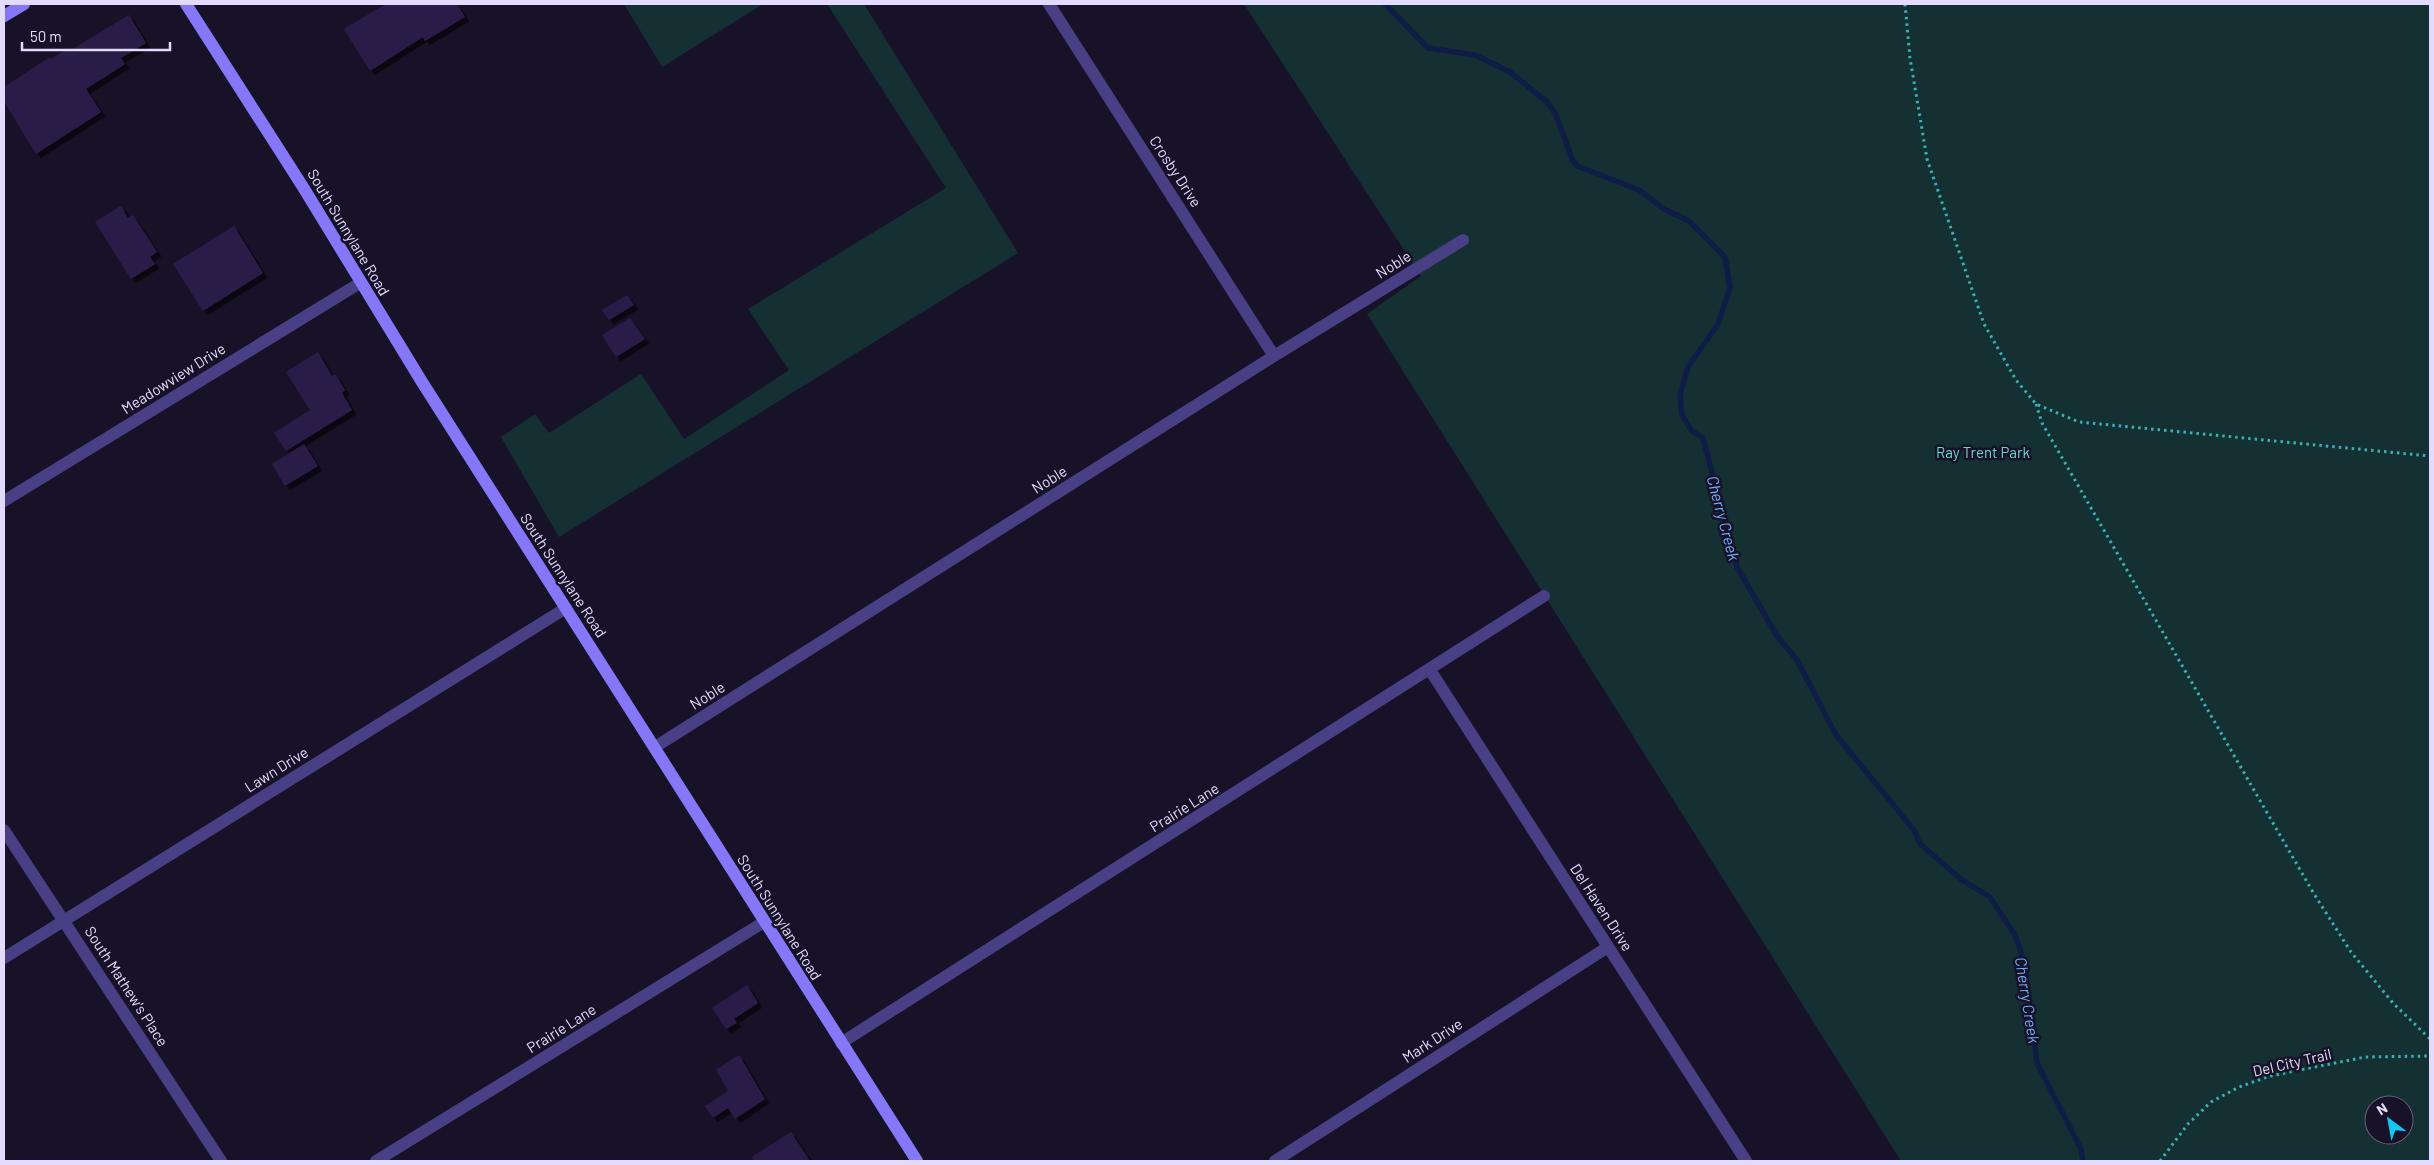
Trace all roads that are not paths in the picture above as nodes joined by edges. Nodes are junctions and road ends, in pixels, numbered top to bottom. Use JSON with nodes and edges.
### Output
{"nodes":[{"id":1,"x":24,"y":4,"type":"edge"},
{"id":2,"x":186,"y":4,"type":"edge"},
{"id":3,"x":1049,"y":4,"type":"edge"},
{"id":4,"x":4,"y":16,"type":"edge"},
{"id":5,"x":1462,"y":240,"type":"dead end"},
{"id":6,"x":360,"y":283,"type":"junction"},
{"id":7,"x":1274,"y":356,"type":"junction"},
{"id":8,"x":4,"y":501,"type":"edge"},
{"id":9,"x":1544,"y":596,"type":"dead end"},
{"id":10,"x":566,"y":608,"type":"junction"},
{"id":11,"x":1430,"y":670,"type":"junction"},
{"id":12,"x":655,"y":747,"type":"junction"},
{"id":13,"x":4,"y":830,"type":"edge"},
{"id":14,"x":64,"y":920,"type":"junction"},
{"id":15,"x":764,"y":922,"type":"junction"},
{"id":16,"x":1608,"y":947,"type":"junction"},
{"id":17,"x":4,"y":958,"type":"edge"},
{"id":18,"x":841,"y":1043,"type":"junction"},
{"id":19,"x":221,"y":1161,"type":"edge"},
{"id":20,"x":376,"y":1161,"type":"edge"},
{"id":21,"x":917,"y":1161,"type":"edge"},
{"id":22,"x":1274,"y":1161,"type":"edge"},
{"id":23,"x":1746,"y":1161,"type":"edge"}],
"edges":[{"from":1,"to":4,"type":"main road"},
{"from":2,"to":6,"type":"main road","name":"South Sunnylane Road"},
{"from":3,"to":7,"type":"street","name":"Crosby Drive"},
{"from":5,"to":7,"type":"street","name":"Noble"},
{"from":6,"to":8,"type":"street","name":"Meadowview Drive"},
{"from":6,"to":10,"type":"main road","name":"South Sunnylane Road"},
{"from":7,"to":12,"type":"street","name":"Noble"},
{"from":9,"to":11,"type":"street","name":"Prairie Lane"},
{"from":10,"to":12,"type":"main road","name":"South Sunnylane Road"},
{"from":10,"to":14,"type":"street","name":"Lawn Drive"},
{"from":11,"to":16,"type":"street","name":"Del Haven Drive"},
{"from":11,"to":18,"type":"street","name":"Prairie Lane"},
{"from":12,"to":15,"type":"main road","name":"South Sunnylane Road"},
{"from":13,"to":14,"type":"street","name":"South Mathew's Place"},
{"from":14,"to":17,"type":"street","name":"Lawn Drive"},
{"from":14,"to":19,"type":"street","name":"South Mathew's Place"},
{"from":15,"to":18,"type":"main road","name":"South Sunnylane Road"},
{"from":15,"to":20,"type":"street","name":"Prairie Lane"},
{"from":16,"to":22,"type":"street","name":"Mark Drive"},
{"from":16,"to":23,"type":"street","name":"Del Haven Drive"},
{"from":18,"to":21,"type":"main road","name":"South Sunnylane Road"}]}
